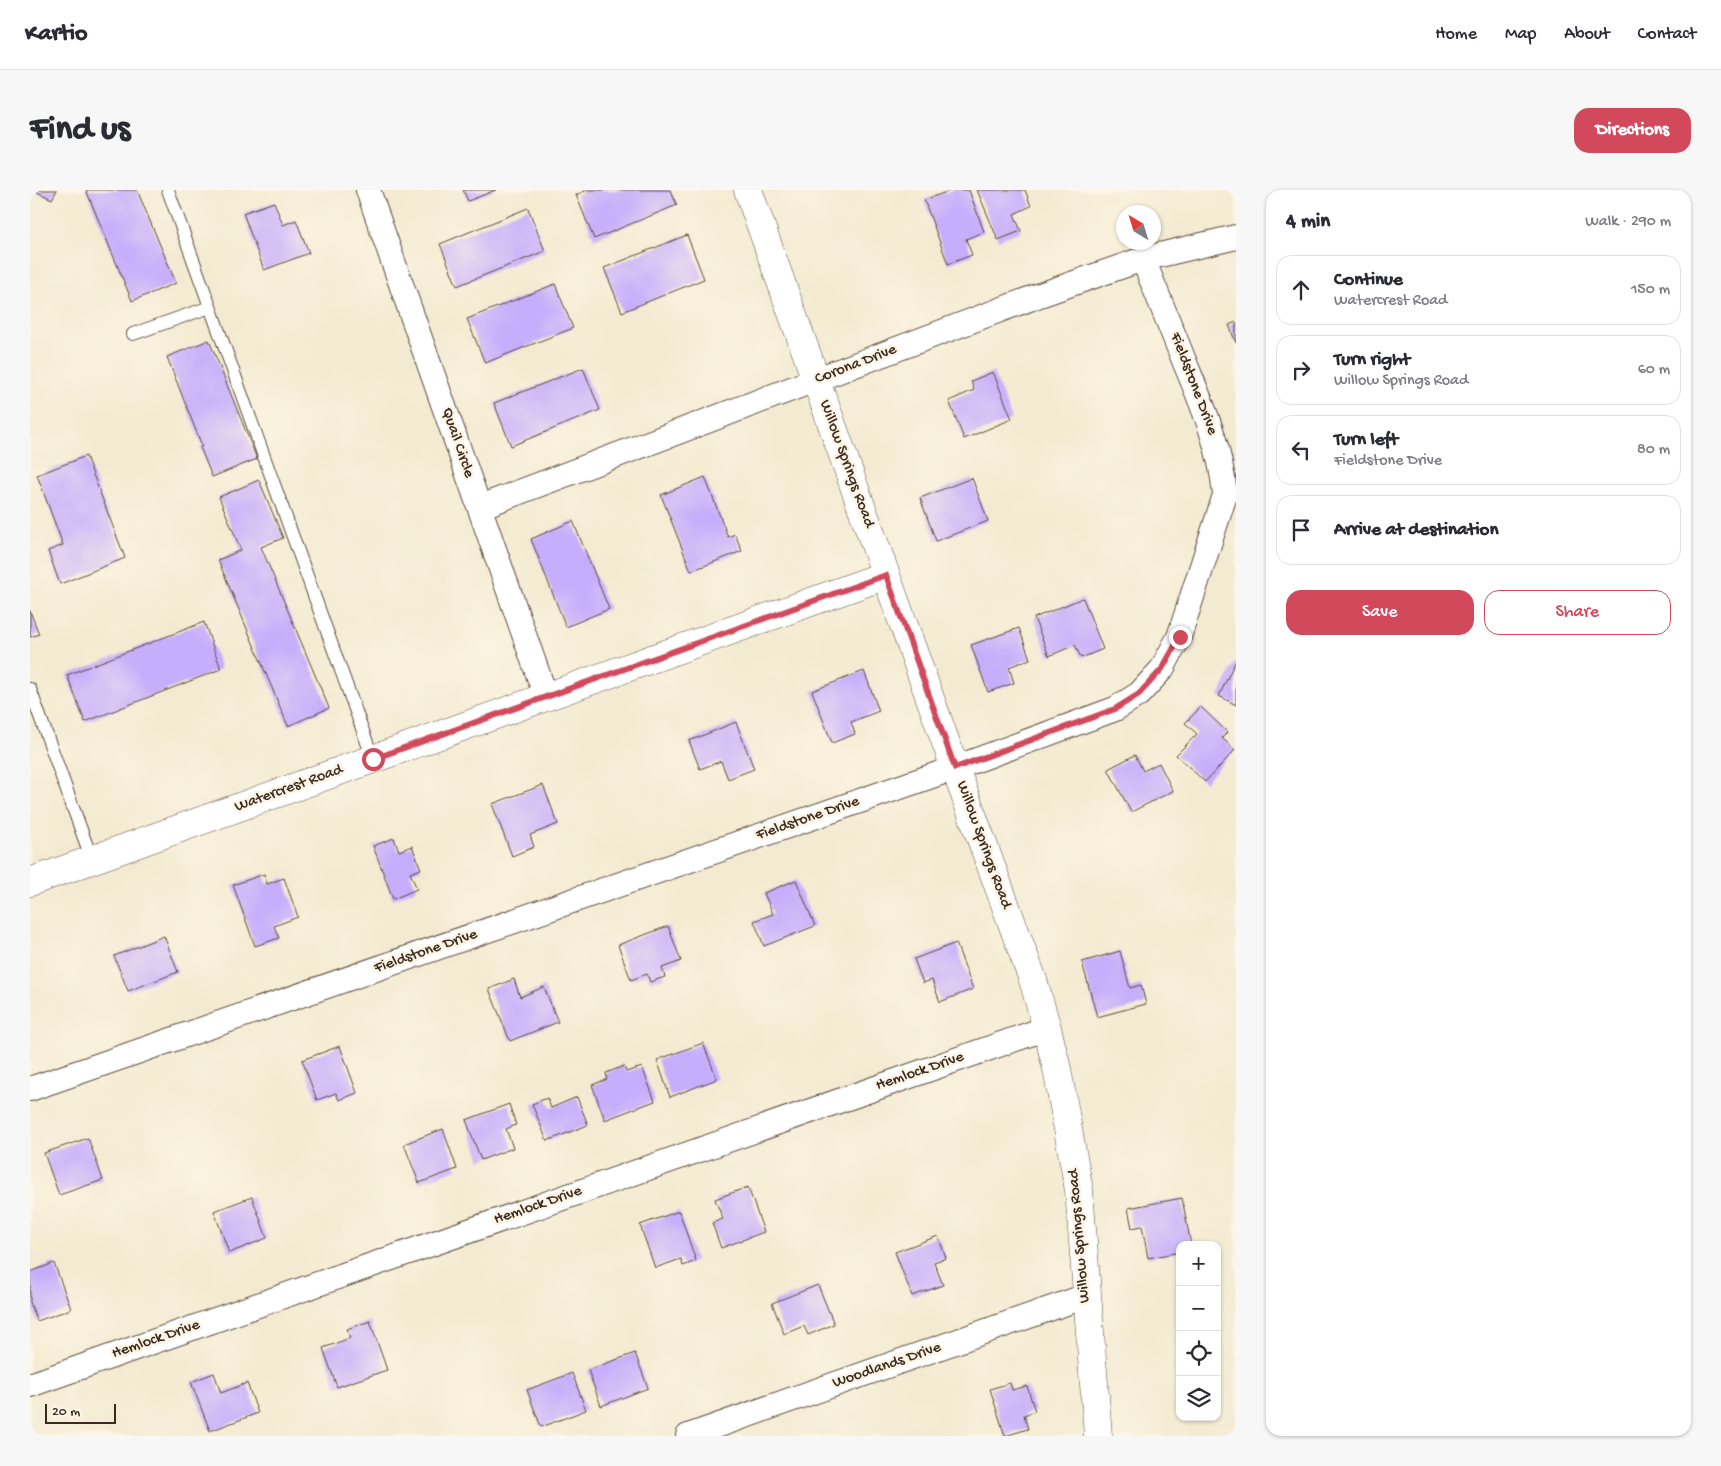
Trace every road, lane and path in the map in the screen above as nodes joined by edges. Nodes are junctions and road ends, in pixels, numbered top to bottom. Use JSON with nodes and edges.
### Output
{"nodes":[{"id":1,"x":168,"y":190,"type":"edge"},
{"id":2,"x":368,"y":190,"type":"edge"},
{"id":3,"x":748,"y":190,"type":"edge"},
{"id":4,"x":1236,"y":237,"type":"edge"},
{"id":5,"x":1142,"y":259,"type":"junction"},
{"id":6,"x":210,"y":307,"type":"junction"},
{"id":7,"x":133,"y":334,"type":"dead end"},
{"id":8,"x":816,"y":380,"type":"junction"},
{"id":9,"x":480,"y":507,"type":"junction"},
{"id":10,"x":886,"y":575,"type":"junction"},
{"id":11,"x":30,"y":689,"type":"edge"},
{"id":12,"x":546,"y":697,"type":"junction"},
{"id":13,"x":373,"y":759,"type":"junction"},
{"id":14,"x":955,"y":768,"type":"junction"},
{"id":15,"x":92,"y":860,"type":"junction"},
{"id":16,"x":30,"y":882,"type":"edge"},
{"id":17,"x":1047,"y":1028,"type":"junction"},
{"id":18,"x":30,"y":1089,"type":"edge"},
{"id":19,"x":1086,"y":1296,"type":"junction"},
{"id":20,"x":30,"y":1385,"type":"edge"},
{"id":21,"x":688,"y":1436,"type":"edge"},
{"id":22,"x":1098,"y":1436,"type":"edge"}],
"edges":[{"from":1,"to":6,"type":"lane"},
{"from":2,"to":9,"type":"street","name":"Quail Circle"},
{"from":3,"to":8,"type":"street","name":"Willow Springs Road"},
{"from":4,"to":5,"type":"street","name":"Corona Drive"},
{"from":5,"to":8,"type":"street","name":"Corona Drive"},
{"from":5,"to":14,"type":"street","name":"Fieldstone Drive"},
{"from":6,"to":7,"type":"lane"},
{"from":6,"to":13,"type":"lane"},
{"from":8,"to":9,"type":"street","name":"Corona Drive"},
{"from":8,"to":10,"type":"street","name":"Willow Springs Road"},
{"from":9,"to":12,"type":"street","name":"Quail Circle"},
{"from":10,"to":12,"type":"street","name":"Watercrest Road"},
{"from":10,"to":14,"type":"street","name":"Willow Springs Road"},
{"from":11,"to":15,"type":"lane"},
{"from":12,"to":13,"type":"street","name":"Watercrest Road"},
{"from":13,"to":15,"type":"street","name":"Watercrest Road"},
{"from":14,"to":17,"type":"street","name":"Willow Springs Road"},
{"from":14,"to":18,"type":"street","name":"Fieldstone Drive"},
{"from":15,"to":16,"type":"street","name":"Watercrest Road"},
{"from":17,"to":19,"type":"street","name":"Willow Springs Road"},
{"from":17,"to":20,"type":"street","name":"Hemlock Drive"},
{"from":19,"to":21,"type":"street","name":"Woodlands Drive"},
{"from":19,"to":22,"type":"street","name":"Willow Springs Road"}]}
